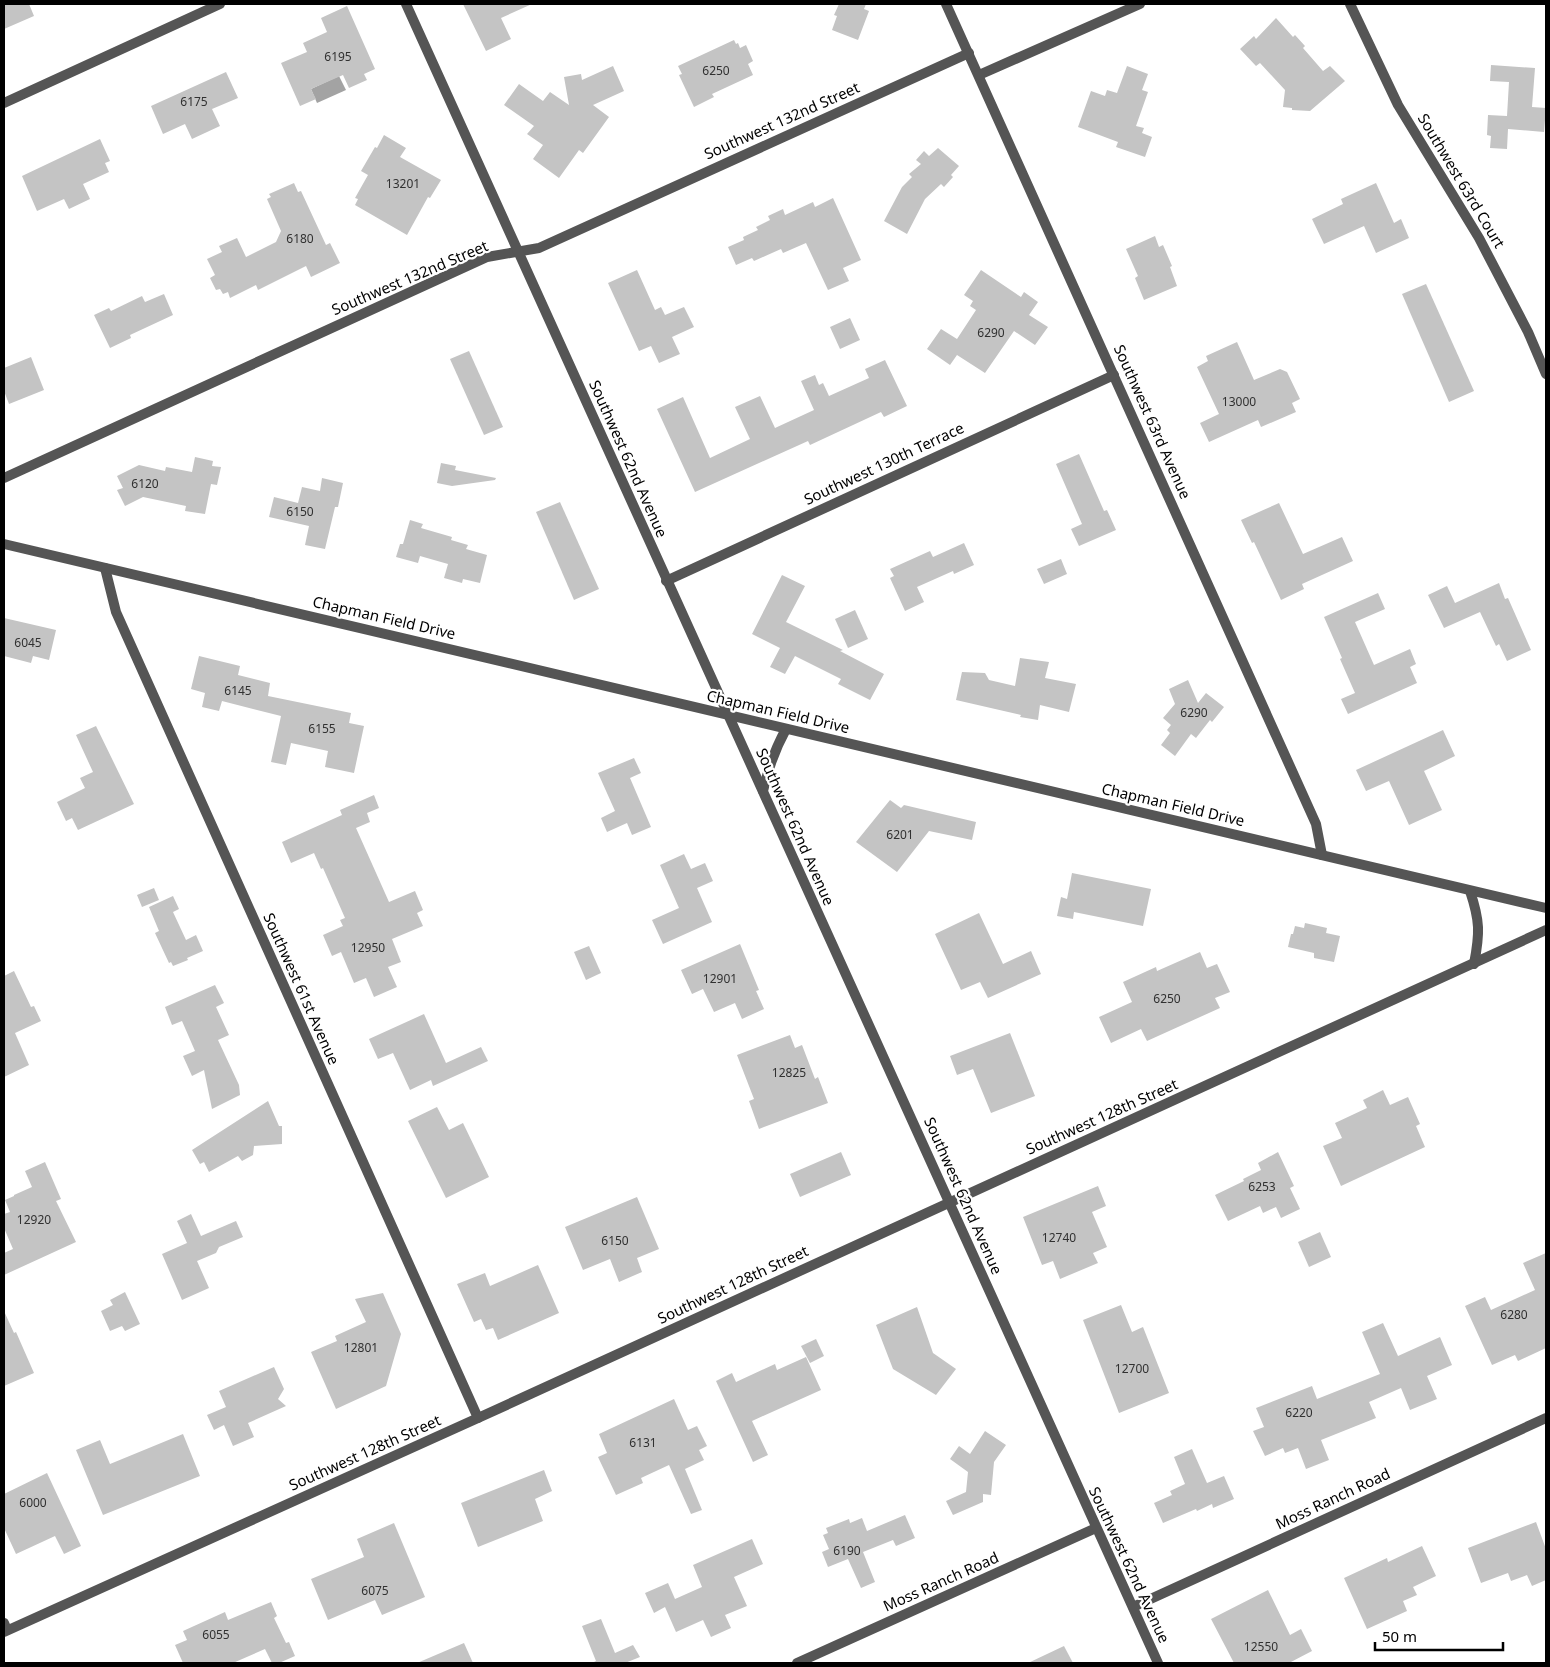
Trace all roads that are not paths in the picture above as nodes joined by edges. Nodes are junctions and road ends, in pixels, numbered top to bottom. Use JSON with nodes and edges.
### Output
{"nodes":[{"id":1,"x":220,"y":4,"type":"edge"},
{"id":2,"x":406,"y":4,"type":"edge"},
{"id":3,"x":946,"y":4,"type":"edge"},
{"id":4,"x":1140,"y":4,"type":"edge"},
{"id":5,"x":1350,"y":4,"type":"edge"},
{"id":6,"x":969,"y":53,"type":"junction"},
{"id":7,"x":979,"y":75,"type":"junction"},
{"id":8,"x":4,"y":103,"type":"edge"},
{"id":9,"x":518,"y":252,"type":"junction"},
{"id":10,"x":1546,"y":374,"type":"edge"},
{"id":11,"x":1114,"y":375,"type":"junction"},
{"id":12,"x":4,"y":478,"type":"edge"},
{"id":13,"x":4,"y":544,"type":"edge"},
{"id":14,"x":105,"y":568,"type":"junction"},
{"id":15,"x":666,"y":581,"type":"junction"},
{"id":16,"x":727,"y":715,"type":"junction"},
{"id":17,"x":786,"y":729,"type":"junction"},
{"id":18,"x":763,"y":791,"type":"junction"},
{"id":19,"x":1322,"y":856,"type":"junction"},
{"id":20,"x":1470,"y":891,"type":"junction"},
{"id":21,"x":1546,"y":908,"type":"edge"},
{"id":22,"x":1546,"y":930,"type":"edge"},
{"id":23,"x":1474,"y":964,"type":"junction"},
{"id":24,"x":950,"y":1202,"type":"junction"},
{"id":25,"x":478,"y":1418,"type":"junction"},
{"id":26,"x":1546,"y":1418,"type":"edge"},
{"id":27,"x":1096,"y":1528,"type":"junction"},
{"id":28,"x":1133,"y":1607,"type":"junction"},
{"id":29,"x":5,"y":1628,"type":"edge"},
{"id":30,"x":797,"y":1663,"type":"edge"},
{"id":31,"x":1158,"y":1663,"type":"edge"}],
"edges":[{"from":1,"to":8,"type":"street"},
{"from":2,"to":9,"type":"street","name":"Southwest 62nd Avenue"},
{"from":3,"to":6,"type":"street","name":"Southwest 63rd Avenue"},
{"from":4,"to":7,"type":"street"},
{"from":5,"to":10,"type":"street","name":"Southwest 63rd Court"},
{"from":6,"to":7,"type":"street","name":"Southwest 63rd Avenue"},
{"from":6,"to":9,"type":"street","name":"Southwest 132nd Street"},
{"from":7,"to":11,"type":"street","name":"Southwest 63rd Avenue"},
{"from":9,"to":12,"type":"street","name":"Southwest 132nd Street"},
{"from":9,"to":15,"type":"street","name":"Southwest 62nd Avenue"},
{"from":11,"to":15,"type":"street","name":"Southwest 130th Terrace"},
{"from":11,"to":19,"type":"street","name":"Southwest 63rd Avenue"},
{"from":13,"to":14,"type":"street","name":"Chapman Field Drive"},
{"from":14,"to":16,"type":"street","name":"Chapman Field Drive"},
{"from":14,"to":25,"type":"street","name":"Southwest 61st Avenue"},
{"from":15,"to":16,"type":"street","name":"Southwest 62nd Avenue"},
{"from":16,"to":17,"type":"street","name":"Chapman Field Drive"},
{"from":16,"to":18,"type":"street","name":"Southwest 62nd Avenue"},
{"from":17,"to":18,"type":"street"},
{"from":17,"to":19,"type":"street","name":"Chapman Field Drive"},
{"from":18,"to":24,"type":"street","name":"Southwest 62nd Avenue"},
{"from":19,"to":20,"type":"street","name":"Chapman Field Drive"},
{"from":20,"to":21,"type":"street","name":"Chapman Field Drive"},
{"from":20,"to":23,"type":"street"},
{"from":22,"to":23,"type":"street","name":"Southwest 128th Street"},
{"from":23,"to":24,"type":"street","name":"Southwest 128th Street"},
{"from":24,"to":25,"type":"street","name":"Southwest 128th Street"},
{"from":24,"to":27,"type":"street","name":"Southwest 62nd Avenue"},
{"from":25,"to":29,"type":"street","name":"Southwest 128th Street"},
{"from":26,"to":28,"type":"street","name":"Moss Ranch Road"},
{"from":27,"to":28,"type":"street","name":"Southwest 62nd Avenue"},
{"from":27,"to":30,"type":"street","name":"Moss Ranch Road"},
{"from":28,"to":31,"type":"street","name":"Southwest 62nd Avenue"}]}
